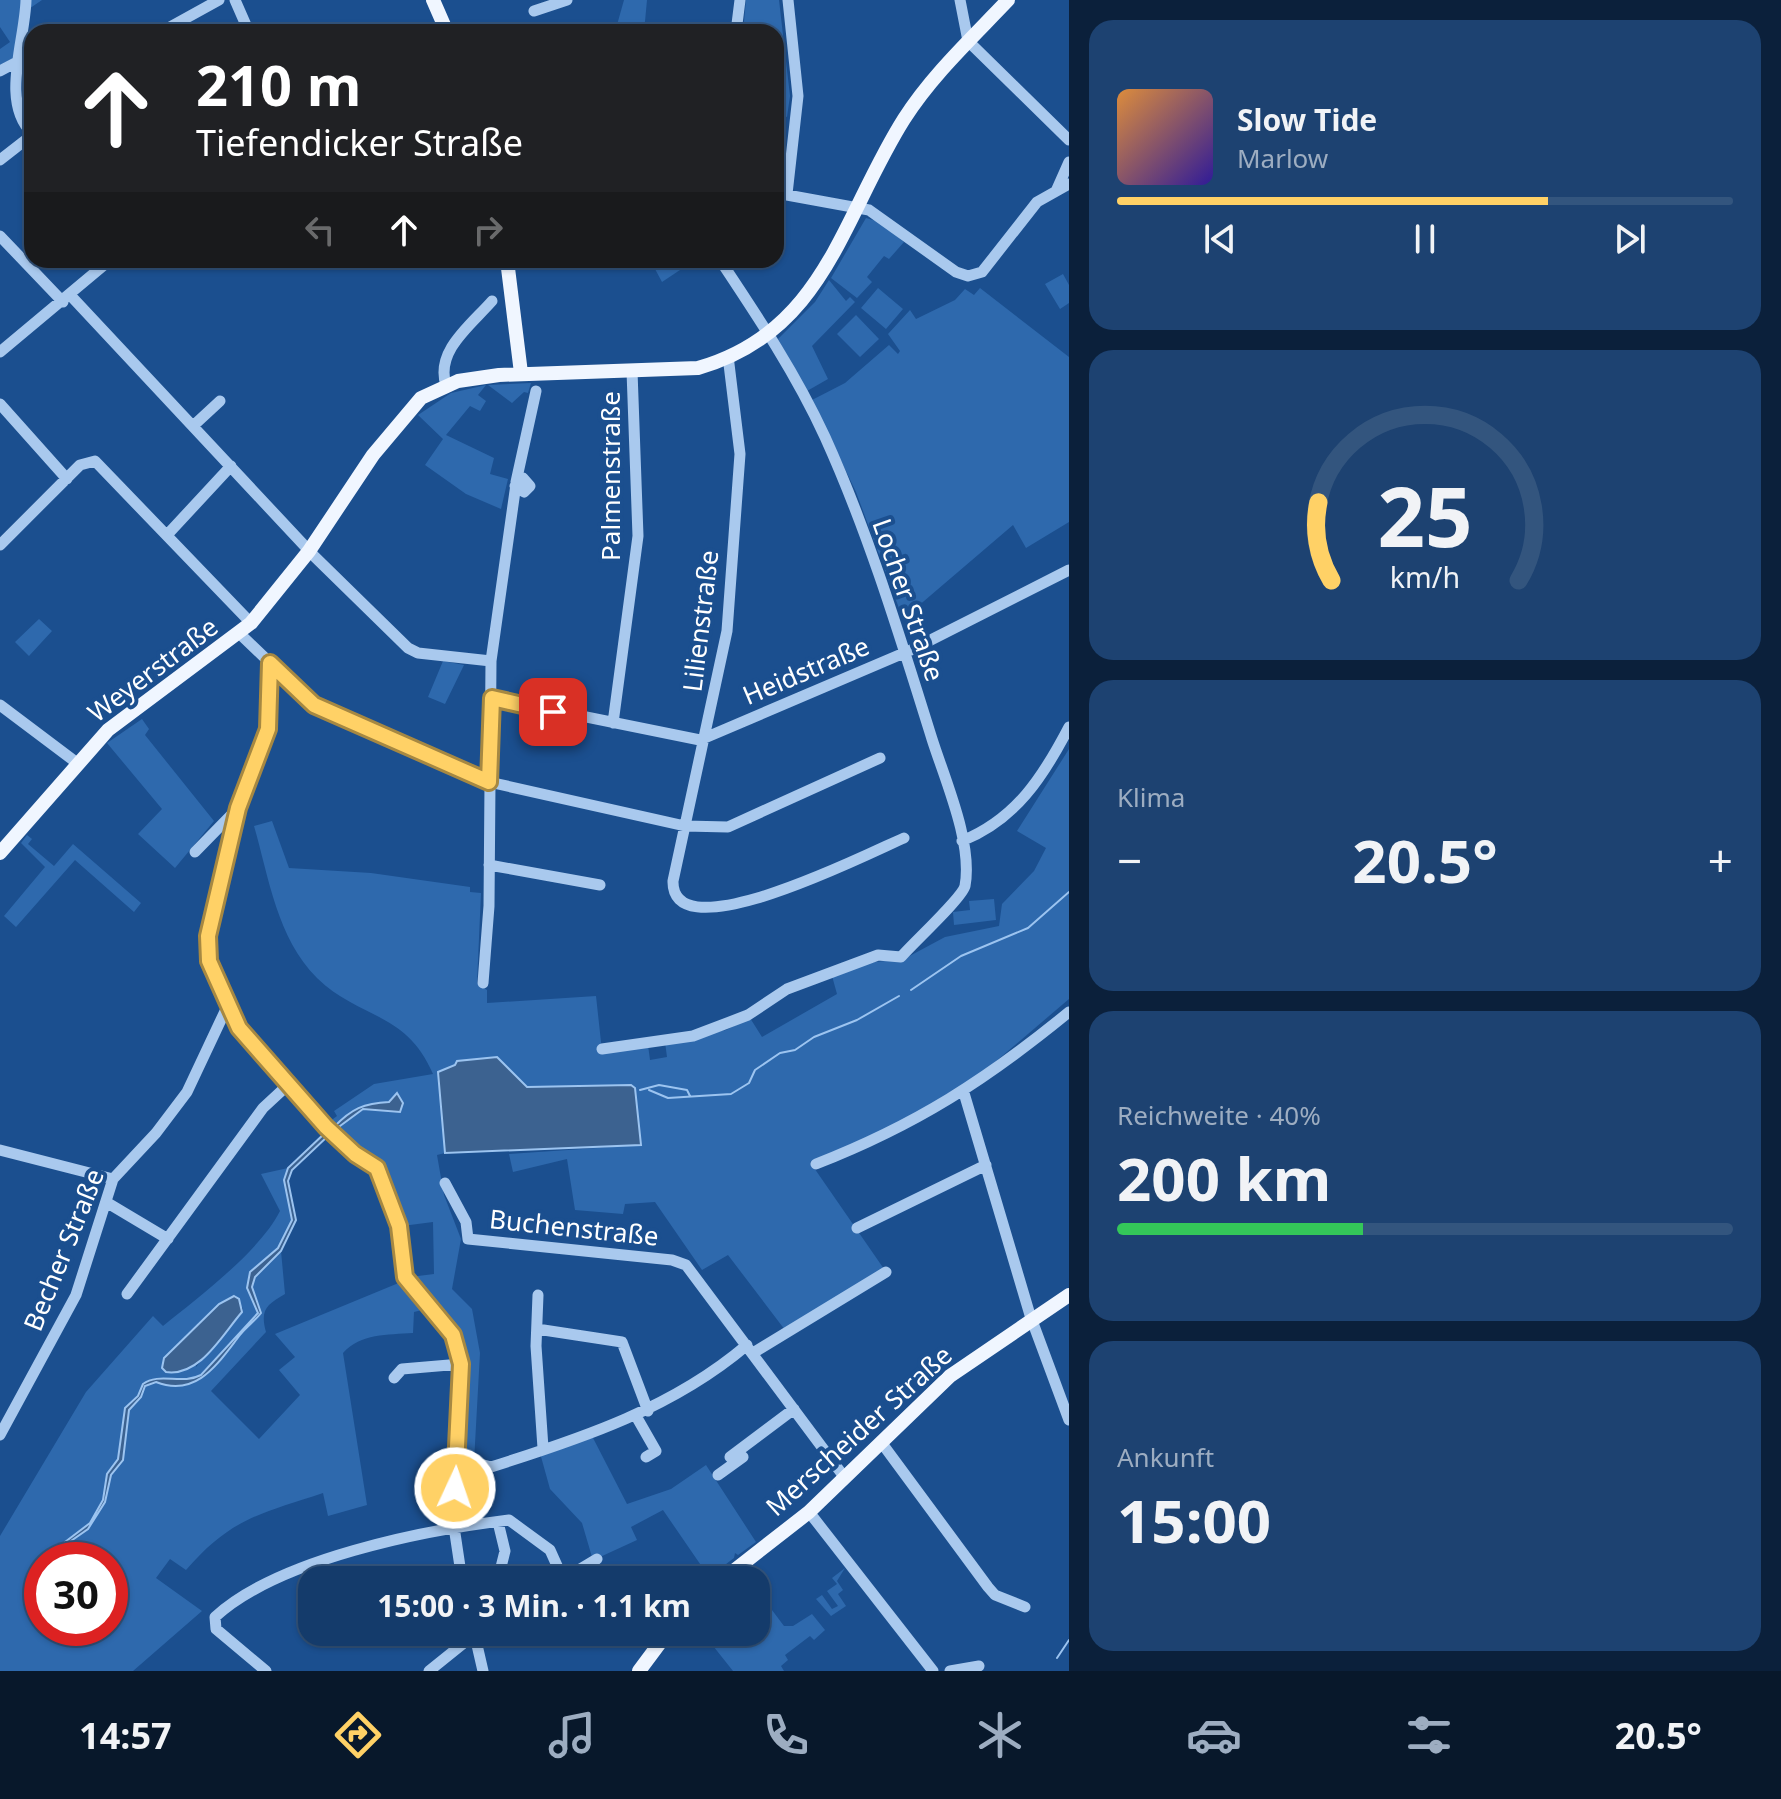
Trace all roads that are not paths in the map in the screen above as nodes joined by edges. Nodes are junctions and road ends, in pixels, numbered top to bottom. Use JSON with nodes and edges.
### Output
{"nodes":[{"id":1,"x":26,"y":0,"type":"edge"},
{"id":2,"x":219,"y":0,"type":"edge"},
{"id":3,"x":235,"y":0,"type":"edge"},
{"id":4,"x":433,"y":0,"type":"edge"},
{"id":5,"x":567,"y":0,"type":"edge"},
{"id":6,"x":740,"y":0,"type":"edge"},
{"id":7,"x":788,"y":0,"type":"edge"},
{"id":8,"x":960,"y":0,"type":"edge"},
{"id":9,"x":1008,"y":0,"type":"edge"},
{"id":10,"x":534,"y":11,"type":"dead end"},
{"id":11,"x":176,"y":24,"type":"edge"},
{"id":12,"x":246,"y":24,"type":"edge"},
{"id":13,"x":444,"y":24,"type":"edge"},
{"id":14,"x":737,"y":24,"type":"edge"},
{"id":15,"x":968,"y":41,"type":"junction"},
{"id":16,"x":15,"y":63,"type":"junction"},
{"id":17,"x":0,"y":71,"type":"edge"},
{"id":18,"x":24,"y":124,"type":"edge"},
{"id":19,"x":24,"y":140,"type":"edge"},
{"id":20,"x":1069,"y":140,"type":"edge"},
{"id":21,"x":0,"y":160,"type":"edge"},
{"id":22,"x":1069,"y":162,"type":"edge"},
{"id":23,"x":784,"y":176,"type":"edge"},
{"id":24,"x":1063,"y":187,"type":"edge"},
{"id":25,"x":784,"y":194,"type":"edge"},
{"id":26,"x":859,"y":207,"type":"junction"},
{"id":27,"x":0,"y":236,"type":"edge"},
{"id":28,"x":24,"y":259,"type":"edge"},
{"id":29,"x":34,"y":268,"type":"edge"},
{"id":30,"x":101,"y":268,"type":"edge"},
{"id":31,"x":504,"y":268,"type":"edge"},
{"id":32,"x":725,"y":268,"type":"edge"},
{"id":33,"x":67,"y":299,"type":"junction"},
{"id":34,"x":492,"y":301,"type":"dead end"},
{"id":35,"x":770,"y":333,"type":"junction"},
{"id":36,"x":0,"y":352,"type":"edge"},
{"id":37,"x":728,"y":356,"type":"junction"},
{"id":38,"x":632,"y":371,"type":"junction"},
{"id":39,"x":521,"y":373,"type":"junction"},
{"id":40,"x":446,"y":385,"type":"junction"},
{"id":41,"x":536,"y":391,"type":"dead end"},
{"id":42,"x":220,"y":401,"type":"dead end"},
{"id":43,"x":0,"y":404,"type":"edge"},
{"id":44,"x":193,"y":426,"type":"junction"},
{"id":45,"x":231,"y":466,"type":"junction"},
{"id":46,"x":67,"y":479,"type":"junction"},
{"id":47,"x":167,"y":535,"type":"junction"},
{"id":48,"x":0,"y":545,"type":"edge"},
{"id":49,"x":309,"y":551,"type":"junction"},
{"id":50,"x":1069,"y":570,"type":"edge"},
{"id":51,"x":246,"y":629,"type":"junction"},
{"id":52,"x":905,"y":652,"type":"junction"},
{"id":53,"x":491,"y":661,"type":"junction"},
{"id":54,"x":270,"y":663,"type":"junction"},
{"id":55,"x":492,"y":698,"type":"junction"},
{"id":56,"x":0,"y":705,"type":"edge"},
{"id":57,"x":613,"y":723,"type":"junction"},
{"id":58,"x":1069,"y":727,"type":"edge"},
{"id":59,"x":706,"y":738,"type":"junction"},
{"id":60,"x":880,"y":758,"type":"dead end"},
{"id":61,"x":77,"y":763,"type":"junction"},
{"id":62,"x":489,"y":782,"type":"junction"},
{"id":63,"x":238,"y":808,"type":"junction"},
{"id":64,"x":685,"y":826,"type":"junction"},
{"id":65,"x":904,"y":838,"type":"dead end"},
{"id":66,"x":962,"y":841,"type":"junction"},
{"id":67,"x":195,"y":852,"type":"dead end"},
{"id":68,"x":0,"y":853,"type":"edge"},
{"id":69,"x":489,"y":865,"type":"junction"},
{"id":70,"x":600,"y":885,"type":"dead end"},
{"id":71,"x":483,"y":983,"type":"dead end"},
{"id":72,"x":227,"y":1007,"type":"junction"},
{"id":73,"x":1069,"y":1012,"type":"edge"},
{"id":74,"x":602,"y":1049,"type":"dead end"},
{"id":75,"x":290,"y":1083,"type":"junction"},
{"id":76,"x":964,"y":1093,"type":"junction"},
{"id":77,"x":0,"y":1150,"type":"edge"},
{"id":78,"x":816,"y":1164,"type":"dead end"},
{"id":79,"x":986,"y":1165,"type":"junction"},
{"id":80,"x":113,"y":1179,"type":"junction"},
{"id":81,"x":445,"y":1183,"type":"dead end"},
{"id":82,"x":106,"y":1202,"type":"junction"},
{"id":83,"x":857,"y":1228,"type":"dead end"},
{"id":84,"x":168,"y":1239,"type":"junction"},
{"id":85,"x":886,"y":1272,"type":"dead end"},
{"id":86,"x":127,"y":1294,"type":"dead end"},
{"id":87,"x":538,"y":1295,"type":"dead end"},
{"id":88,"x":1069,"y":1295,"type":"edge"},
{"id":89,"x":1033,"y":1322,"type":"junction"},
{"id":90,"x":537,"y":1329,"type":"junction"},
{"id":91,"x":750,"y":1349,"type":"junction"},
{"id":92,"x":461,"y":1364,"type":"junction"},
{"id":93,"x":394,"y":1378,"type":"dead end"},
{"id":94,"x":794,"y":1409,"type":"junction"},
{"id":95,"x":648,"y":1411,"type":"junction"},
{"id":96,"x":636,"y":1416,"type":"junction"},
{"id":97,"x":1069,"y":1420,"type":"edge"},
{"id":98,"x":0,"y":1435,"type":"edge"},
{"id":99,"x":881,"y":1442,"type":"junction"},
{"id":100,"x":543,"y":1448,"type":"junction"},
{"id":101,"x":646,"y":1457,"type":"dead end"},
{"id":102,"x":480,"y":1464,"type":"dead end"},
{"id":103,"x":718,"y":1475,"type":"dead end"},
{"id":104,"x":845,"y":1478,"type":"junction"},
{"id":105,"x":809,"y":1512,"type":"junction"},
{"id":106,"x":498,"y":1522,"type":"junction"},
{"id":107,"x":453,"y":1531,"type":"junction"},
{"id":108,"x":597,"y":1559,"type":"dead end"},
{"id":109,"x":459,"y":1566,"type":"edge"},
{"id":110,"x":501,"y":1566,"type":"edge"},
{"id":111,"x":555,"y":1566,"type":"edge"},
{"id":112,"x":585,"y":1566,"type":"edge"},
{"id":113,"x":740,"y":1566,"type":"edge"},
{"id":114,"x":1025,"y":1607,"type":"dead end"},
{"id":115,"x":459,"y":1646,"type":"edge"},
{"id":116,"x":477,"y":1646,"type":"edge"},
{"id":117,"x":658,"y":1646,"type":"edge"},
{"id":118,"x":979,"y":1666,"type":"dead end"},
{"id":119,"x":266,"y":1671,"type":"edge"},
{"id":120,"x":429,"y":1671,"type":"edge"},
{"id":121,"x":483,"y":1671,"type":"edge"},
{"id":122,"x":639,"y":1671,"type":"edge"},
{"id":123,"x":933,"y":1671,"type":"edge"},
{"id":124,"x":950,"y":1671,"type":"edge"}],
"edges":[{"from":1,"to":16,"type":"street"},
{"from":2,"to":11,"type":"street"},
{"from":3,"to":12,"type":"street"},
{"from":4,"to":13,"type":"main road"},
{"from":5,"to":10,"type":"street"},
{"from":6,"to":14,"type":"street"},
{"from":7,"to":23,"type":"street"},
{"from":8,"to":15,"type":"street"},
{"from":9,"to":15,"type":"main road"},
{"from":15,"to":20,"type":"street"},
{"from":15,"to":26,"type":"main road"},
{"from":16,"to":17,"type":"street"},
{"from":16,"to":18,"type":"street"},
{"from":19,"to":21,"type":"street"},
{"from":22,"to":24,"type":"street"},
{"from":24,"to":26,"type":"street"},
{"from":25,"to":26,"type":"street"},
{"from":26,"to":35,"type":"main road"},
{"from":27,"to":28,"type":"street"},
{"from":29,"to":33,"type":"street"},
{"from":30,"to":33,"type":"street"},
{"from":31,"to":39,"type":"main road"},
{"from":32,"to":35,"type":"street","name":"Locher Straße"},
{"from":33,"to":36,"type":"street"},
{"from":33,"to":44,"type":"street"},
{"from":34,"to":40,"type":"street"},
{"from":35,"to":37,"type":"main road"},
{"from":35,"to":52,"type":"street","name":"Locher Straße"},
{"from":37,"to":38,"type":"main road"},
{"from":37,"to":59,"type":"street","name":"Lilienstraße"},
{"from":38,"to":39,"type":"main road"},
{"from":38,"to":57,"type":"street","name":"Palmenstraße"},
{"from":39,"to":40,"type":"main road"},
{"from":40,"to":49,"type":"main road","name":"Weyerstraße"},
{"from":41,"to":53,"type":"street"},
{"from":42,"to":44,"type":"street"},
{"from":43,"to":46,"type":"street"},
{"from":44,"to":45,"type":"street"},
{"from":45,"to":47,"type":"street"},
{"from":45,"to":49,"type":"street"},
{"from":46,"to":47,"type":"street"},
{"from":46,"to":48,"type":"street"},
{"from":47,"to":51,"type":"street"},
{"from":49,"to":51,"type":"main road","name":"Weyerstraße"},
{"from":49,"to":53,"type":"street"},
{"from":50,"to":52,"type":"street","name":"Heidstraße"},
{"from":51,"to":54,"type":"street"},
{"from":51,"to":61,"type":"main road","name":"Weyerstraße"},
{"from":52,"to":59,"type":"street","name":"Heidstraße"},
{"from":52,"to":66,"type":"street","name":"Locher Straße"},
{"from":53,"to":55,"type":"street"},
{"from":54,"to":62,"type":"street"},
{"from":54,"to":63,"type":"street"},
{"from":55,"to":57,"type":"street","name":"Heidstraße"},
{"from":55,"to":62,"type":"street"},
{"from":56,"to":61,"type":"street"},
{"from":57,"to":59,"type":"street","name":"Heidstraße"},
{"from":58,"to":66,"type":"street"},
{"from":59,"to":64,"type":"street","name":"Lilienstraße"},
{"from":60,"to":64,"type":"street"},
{"from":61,"to":68,"type":"main road","name":"Weyerstraße"},
{"from":62,"to":64,"type":"street"},
{"from":62,"to":69,"type":"street"},
{"from":63,"to":67,"type":"street"},
{"from":63,"to":72,"type":"street"},
{"from":64,"to":65,"type":"street","name":"Lilienstraße"},
{"from":66,"to":74,"type":"street","name":"Locher Straße"},
{"from":69,"to":70,"type":"street"},
{"from":69,"to":71,"type":"street"},
{"from":72,"to":75,"type":"street"},
{"from":72,"to":80,"type":"street","name":"Becher Straße"},
{"from":73,"to":76,"type":"street"},
{"from":75,"to":84,"type":"street"},
{"from":75,"to":92,"type":"street"},
{"from":76,"to":78,"type":"street"},
{"from":76,"to":79,"type":"street"},
{"from":77,"to":80,"type":"street"},
{"from":79,"to":83,"type":"street"},
{"from":79,"to":89,"type":"street"},
{"from":80,"to":82,"type":"street","name":"Becher Straße"},
{"from":81,"to":91,"type":"street","name":"Buchenstraße"},
{"from":82,"to":84,"type":"street"},
{"from":82,"to":98,"type":"street","name":"Becher Straße"},
{"from":84,"to":86,"type":"street"},
{"from":85,"to":91,"type":"street"},
{"from":87,"to":90,"type":"street"},
{"from":88,"to":89,"type":"main road","name":"Merscheider Straße"},
{"from":89,"to":97,"type":"street"},
{"from":89,"to":99,"type":"main road","name":"Merscheider Straße"},
{"from":90,"to":95,"type":"street"},
{"from":90,"to":100,"type":"street"},
{"from":91,"to":94,"type":"street","name":"Buchenstraße"},
{"from":91,"to":95,"type":"street"},
{"from":92,"to":93,"type":"street"},
{"from":92,"to":107,"type":"street"},
{"from":94,"to":103,"type":"street"},
{"from":94,"to":104,"type":"street","name":"Buchenstraße"},
{"from":95,"to":96,"type":"street"},
{"from":96,"to":100,"type":"street"},
{"from":96,"to":101,"type":"street"},
{"from":99,"to":104,"type":"main road","name":"Merscheider Straße"},
{"from":99,"to":114,"type":"street"},
{"from":100,"to":102,"type":"street"},
{"from":104,"to":105,"type":"main road","name":"Merscheider Straße"},
{"from":105,"to":113,"type":"main road","name":"Merscheider Straße"},
{"from":105,"to":123,"type":"street"},
{"from":106,"to":107,"type":"street"},
{"from":106,"to":110,"type":"street"},
{"from":106,"to":111,"type":"street"},
{"from":107,"to":109,"type":"street"},
{"from":107,"to":119,"type":"street"},
{"from":108,"to":112,"type":"street"},
{"from":115,"to":120,"type":"street"},
{"from":116,"to":121,"type":"street"},
{"from":117,"to":122,"type":"main road"},
{"from":118,"to":124,"type":"street"}]}
